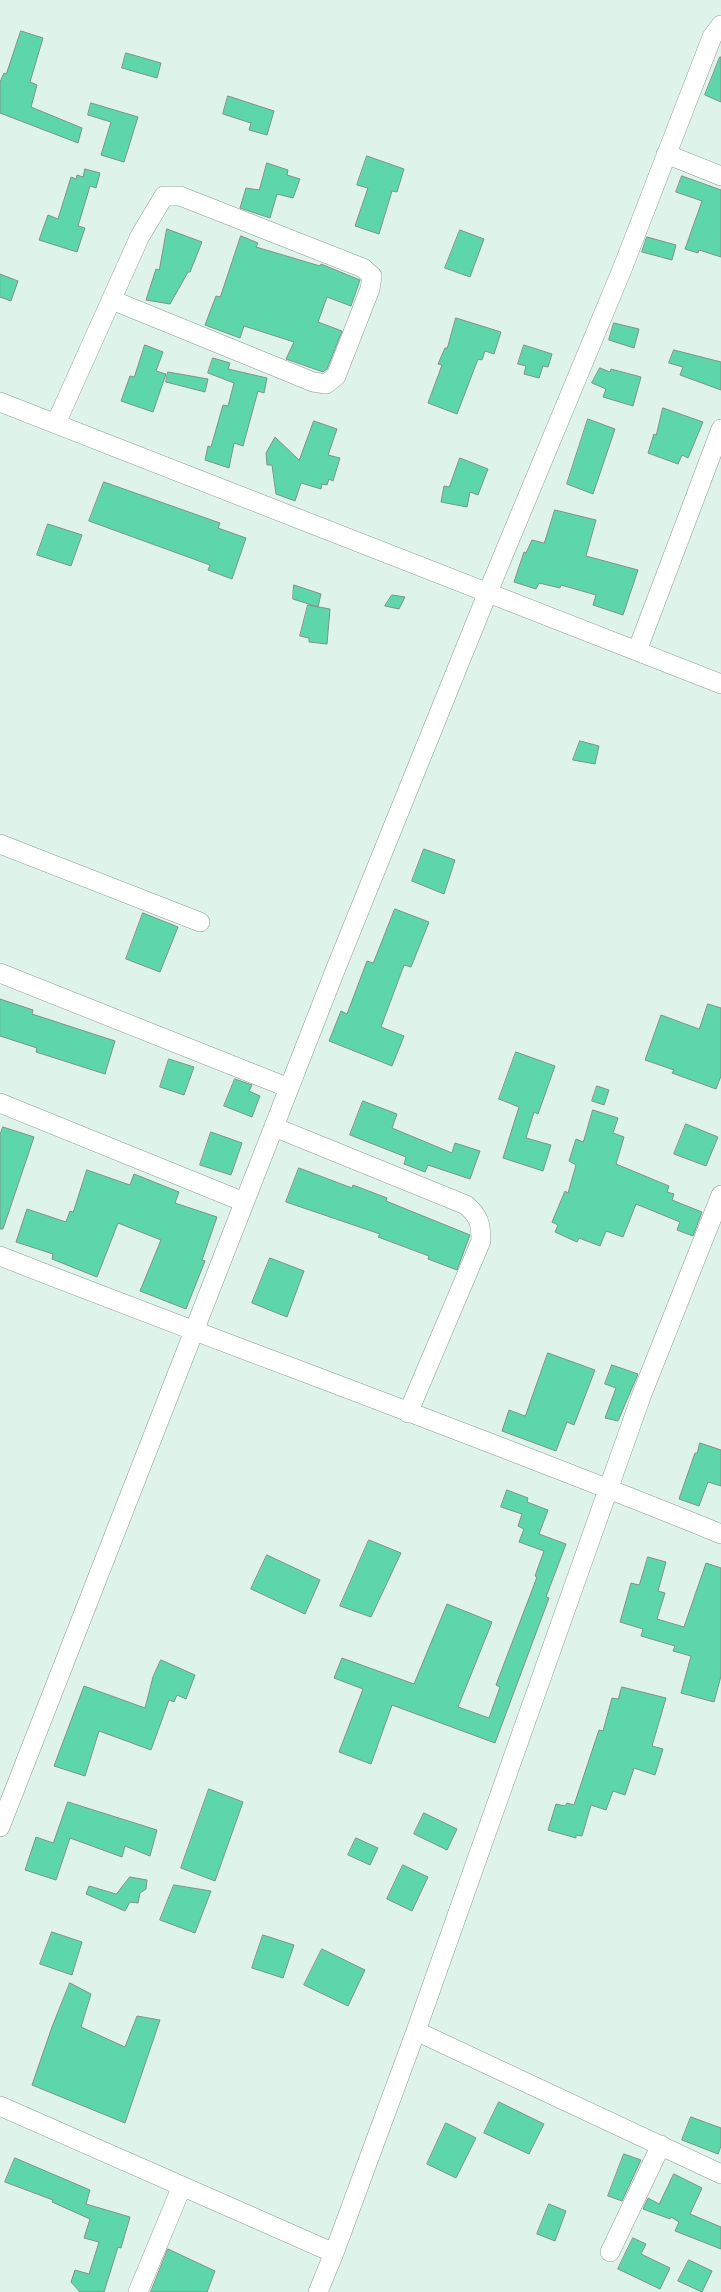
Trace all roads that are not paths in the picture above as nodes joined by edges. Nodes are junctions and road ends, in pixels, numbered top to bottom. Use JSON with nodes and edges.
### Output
{"nodes":[{"id":1,"x":721,"y":25,"type":"edge"},
{"id":2,"x":666,"y":154,"type":"junction"},
{"id":3,"x":721,"y":176,"type":"edge"},
{"id":4,"x":112,"y":300,"type":"junction"},
{"id":5,"x":0,"y":402,"type":"edge"},
{"id":6,"x":56,"y":423,"type":"junction"},
{"id":7,"x":721,"y":429,"type":"edge"},
{"id":8,"x":488,"y":592,"type":"junction"},
{"id":9,"x":637,"y":651,"type":"junction"},
{"id":10,"x":721,"y":684,"type":"edge"},
{"id":11,"x":0,"y":844,"type":"edge"},
{"id":12,"x":200,"y":922,"type":"dead end"},
{"id":13,"x":0,"y":972,"type":"edge"},
{"id":14,"x":289,"y":1088,"type":"junction"},
{"id":15,"x":0,"y":1103,"type":"edge"},
{"id":16,"x":274,"y":1127,"type":"junction"},
{"id":17,"x":721,"y":1195,"type":"edge"},
{"id":18,"x":244,"y":1202,"type":"junction"},
{"id":19,"x":0,"y":1256,"type":"edge"},
{"id":20,"x":193,"y":1332,"type":"junction"},
{"id":21,"x":408,"y":1413,"type":"junction"},
{"id":22,"x":608,"y":1488,"type":"junction"},
{"id":23,"x":721,"y":1534,"type":"edge"},
{"id":24,"x":0,"y":1827,"type":"edge"},
{"id":25,"x":416,"y":2032,"type":"junction"},
{"id":26,"x":0,"y":2106,"type":"edge"},
{"id":27,"x":660,"y":2145,"type":"junction"},
{"id":28,"x":721,"y":2174,"type":"edge"},
{"id":29,"x":182,"y":2186,"type":"junction"},
{"id":30,"x":610,"y":2252,"type":"dead end"},
{"id":31,"x":334,"y":2253,"type":"junction"},
{"id":32,"x":138,"y":2292,"type":"edge"},
{"id":33,"x":318,"y":2292,"type":"edge"}],
"edges":[{"from":1,"to":2,"type":"street"},
{"from":2,"to":3,"type":"street"},
{"from":2,"to":8,"type":"street"},
{"from":4,"to":4,"type":"street"},
{"from":4,"to":6,"type":"street"},
{"from":5,"to":6,"type":"street"},
{"from":6,"to":8,"type":"street"},
{"from":7,"to":9,"type":"street"},
{"from":8,"to":9,"type":"street"},
{"from":8,"to":14,"type":"street"},
{"from":9,"to":10,"type":"street"},
{"from":11,"to":12,"type":"street"},
{"from":13,"to":14,"type":"street"},
{"from":14,"to":16,"type":"street"},
{"from":15,"to":18,"type":"street"},
{"from":16,"to":18,"type":"street"},
{"from":16,"to":21,"type":"street"},
{"from":17,"to":22,"type":"street"},
{"from":18,"to":20,"type":"street"},
{"from":19,"to":20,"type":"street"},
{"from":20,"to":21,"type":"street"},
{"from":20,"to":24,"type":"street"},
{"from":21,"to":22,"type":"street"},
{"from":22,"to":23,"type":"street"},
{"from":22,"to":25,"type":"street"},
{"from":25,"to":27,"type":"street"},
{"from":25,"to":31,"type":"street"},
{"from":26,"to":29,"type":"street"},
{"from":27,"to":28,"type":"street"},
{"from":27,"to":30,"type":"street"},
{"from":29,"to":31,"type":"street"},
{"from":29,"to":32,"type":"street"},
{"from":31,"to":33,"type":"street"}]}
